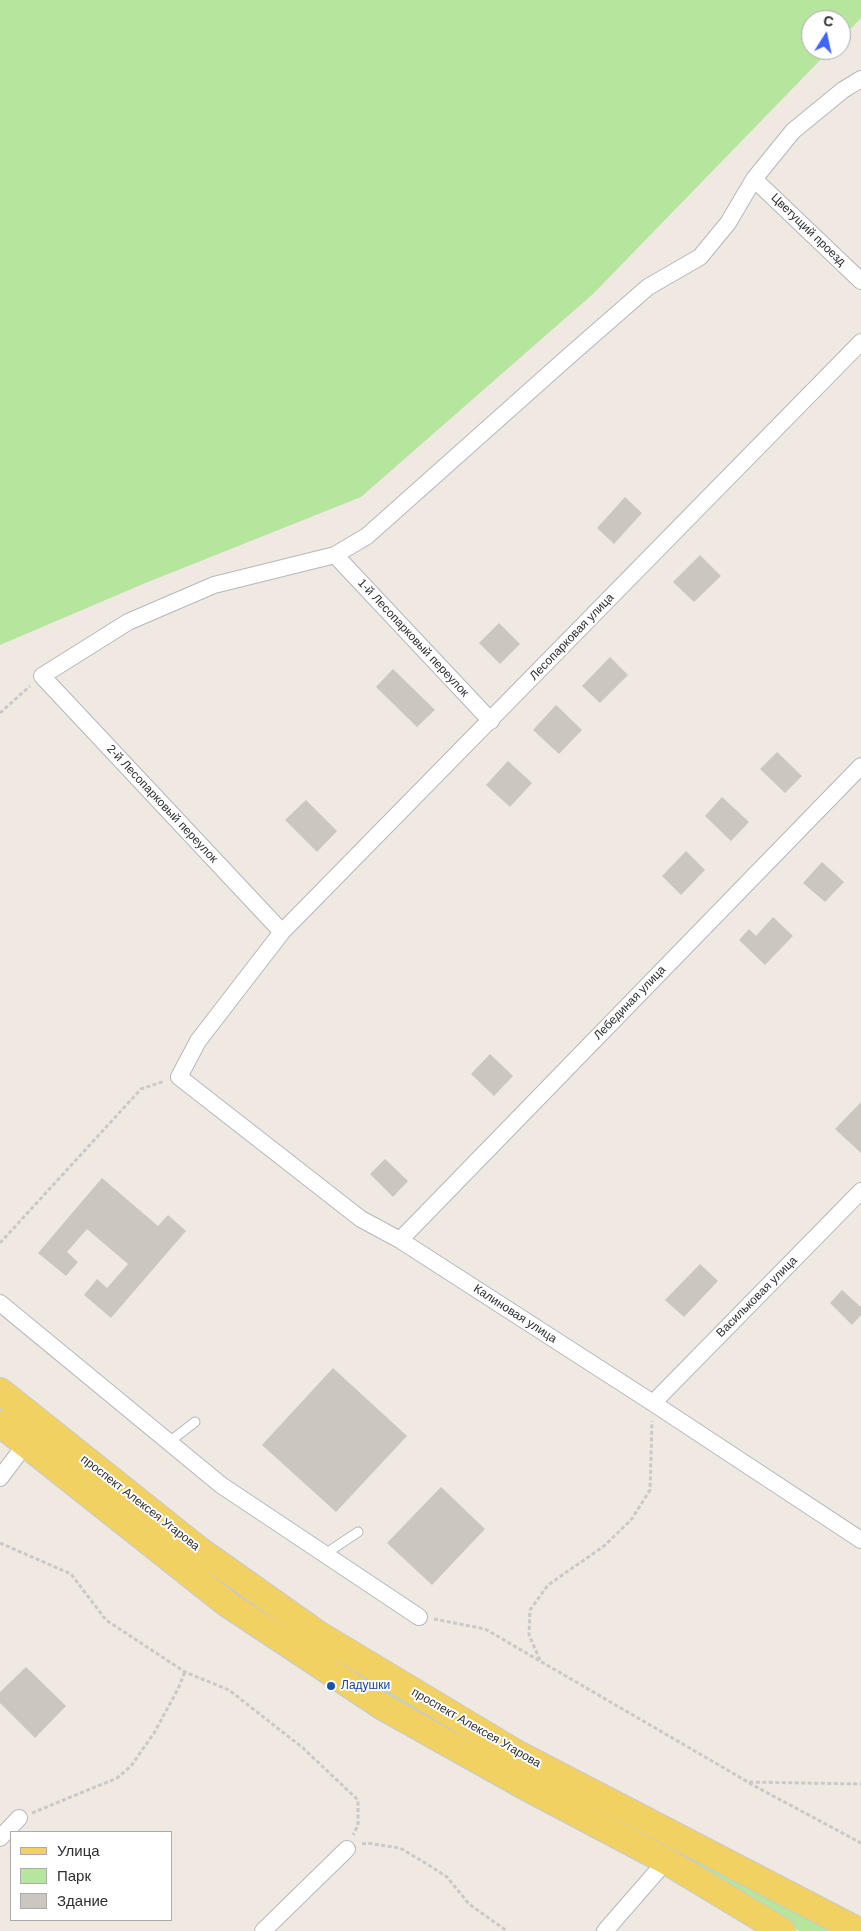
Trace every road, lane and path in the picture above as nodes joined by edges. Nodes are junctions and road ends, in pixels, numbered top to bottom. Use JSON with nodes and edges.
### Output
{"nodes":[{"id":1,"x":861,"y":79,"type":"edge"},
{"id":2,"x":754,"y":179,"type":"junction"},
{"id":3,"x":861,"y":281,"type":"edge"},
{"id":4,"x":861,"y":342,"type":"edge"},
{"id":5,"x":334,"y":555,"type":"junction"},
{"id":6,"x":42,"y":676,"type":"junction"},
{"id":7,"x":0,"y":712,"type":"edge"},
{"id":8,"x":490,"y":721,"type":"junction"},
{"id":9,"x":861,"y":766,"type":"edge"},
{"id":10,"x":282,"y":932,"type":"junction"},
{"id":11,"x":179,"y":1077,"type":"junction"},
{"id":12,"x":861,"y":1191,"type":"edge"},
{"id":13,"x":400,"y":1240,"type":"junction"},
{"id":14,"x":0,"y":1243,"type":"edge"},
{"id":15,"x":0,"y":1303,"type":"edge"},
{"id":16,"x":0,"y":1391,"type":"edge"},
{"id":17,"x":653,"y":1403,"type":"junction"},
{"id":18,"x":194,"y":1422,"type":"dead end"},
{"id":19,"x":0,"y":1424,"type":"edge"},
{"id":20,"x":41,"y":1425,"type":"junction"},
{"id":21,"x":169,"y":1442,"type":"junction"},
{"id":22,"x":25,"y":1445,"type":"junction"},
{"id":23,"x":0,"y":1478,"type":"edge"},
{"id":24,"x":358,"y":1532,"type":"dead end"},
{"id":25,"x":861,"y":1540,"type":"edge"},
{"id":26,"x":0,"y":1543,"type":"edge"},
{"id":27,"x":325,"y":1554,"type":"junction"},
{"id":28,"x":419,"y":1617,"type":"joint"},
{"id":29,"x":540,"y":1661,"type":"junction"},
{"id":30,"x":185,"y":1672,"type":"junction"},
{"id":31,"x":748,"y":1782,"type":"junction"},
{"id":32,"x":861,"y":1784,"type":"edge"},
{"id":33,"x":19,"y":1818,"type":"joint"},
{"id":34,"x":0,"y":1838,"type":"edge"},
{"id":35,"x":861,"y":1843,"type":"edge"},
{"id":36,"x":347,"y":1849,"type":"junction"},
{"id":37,"x":666,"y":1861,"type":"junction"},
{"id":38,"x":264,"y":1931,"type":"edge"},
{"id":39,"x":507,"y":1931,"type":"edge"},
{"id":40,"x":605,"y":1931,"type":"edge"},
{"id":41,"x":782,"y":1931,"type":"edge"},
{"id":42,"x":859,"y":1931,"type":"edge"}],
"edges":[{"from":1,"to":2,"type":"street"},
{"from":2,"to":3,"type":"street","name":"Цветущий проезд"},
{"from":2,"to":5,"type":"street"},
{"from":4,"to":8,"type":"street","name":"Лесопарковая улица"},
{"from":5,"to":6,"type":"street"},
{"from":5,"to":8,"type":"street","name":"1-й Лесопарковый переулок"},
{"from":6,"to":7,"type":"path"},
{"from":6,"to":10,"type":"street","name":"2-й Лесопарковый переулок"},
{"from":8,"to":10,"type":"street","name":"Лесопарковая улица"},
{"from":9,"to":13,"type":"street","name":"Лебединая улица"},
{"from":10,"to":11,"type":"street","name":"Лесопарковая улица"},
{"from":11,"to":13,"type":"street","name":"Калиновая улица"},
{"from":11,"to":14,"type":"path"},
{"from":12,"to":17,"type":"street","name":"Васильковая улица"},
{"from":13,"to":17,"type":"street","name":"Калиновая улица"},
{"from":15,"to":21,"type":"street"},
{"from":16,"to":20,"type":"main road","name":"проспект Алексея Угарова"},
{"from":17,"to":25,"type":"street","name":"Калиновая улица"},
{"from":17,"to":29,"type":"path"},
{"from":18,"to":21,"type":"lane"},
{"from":19,"to":22,"type":"main road","name":"проспект Алексея Угарова"},
{"from":20,"to":22,"type":"main road"},
{"from":20,"to":42,"type":"main road","name":"проспект Алексея Угарова"},
{"from":21,"to":27,"type":"street"},
{"from":22,"to":23,"type":"street"},
{"from":22,"to":37,"type":"main road","name":"проспект Алексея Угарова"},
{"from":24,"to":27,"type":"lane"},
{"from":26,"to":30,"type":"path"},
{"from":27,"to":28,"type":"street"},
{"from":28,"to":29,"type":"path"},
{"from":29,"to":31,"type":"path"},
{"from":30,"to":33,"type":"path"},
{"from":30,"to":36,"type":"path"},
{"from":31,"to":32,"type":"path"},
{"from":31,"to":35,"type":"path"},
{"from":33,"to":34,"type":"street"},
{"from":36,"to":38,"type":"street"},
{"from":36,"to":39,"type":"path"},
{"from":37,"to":40,"type":"street"},
{"from":37,"to":41,"type":"main road","name":"проспект Алексея Угарова"}]}
